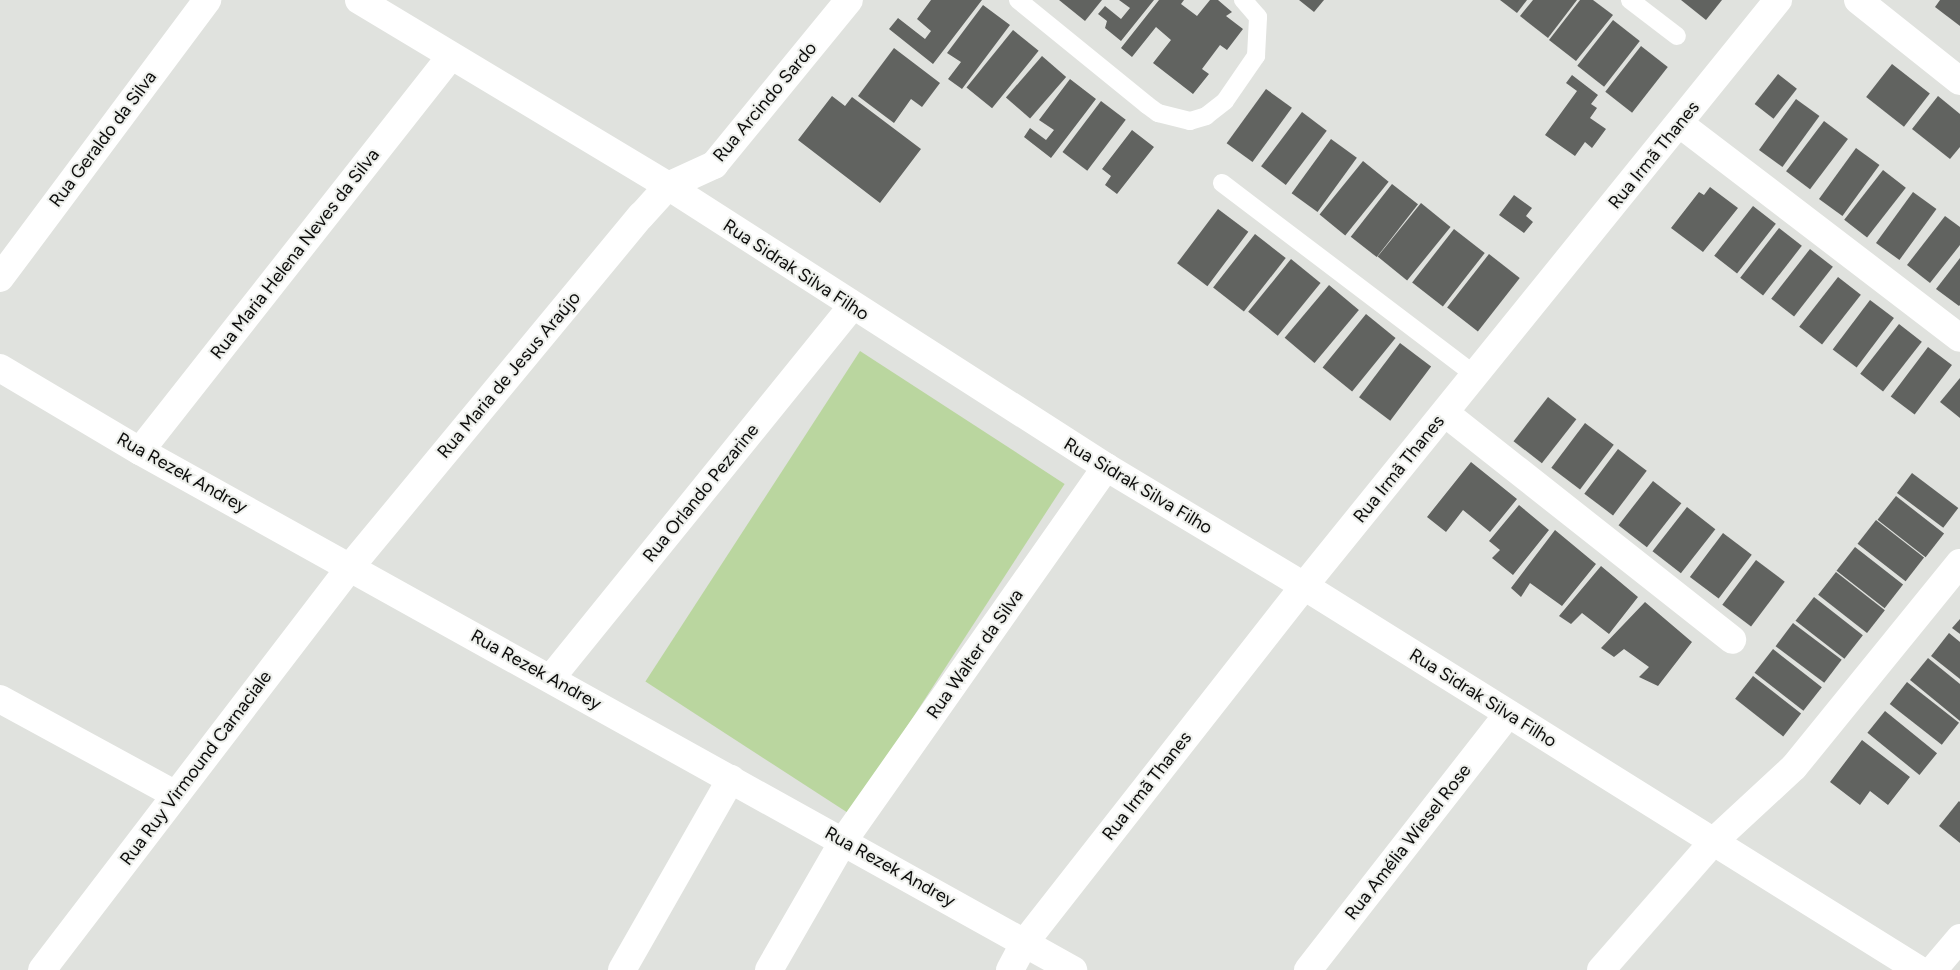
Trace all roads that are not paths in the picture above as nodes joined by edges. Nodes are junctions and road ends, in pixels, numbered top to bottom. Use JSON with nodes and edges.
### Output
{"nodes":[{"id":1,"x":207,"y":0,"type":"edge"},
{"id":2,"x":359,"y":0,"type":"edge"},
{"id":3,"x":849,"y":0,"type":"edge"},
{"id":4,"x":1018,"y":0,"type":"edge"},
{"id":5,"x":1243,"y":0,"type":"edge"},
{"id":6,"x":1630,"y":0,"type":"edge"},
{"id":7,"x":1778,"y":0,"type":"edge"},
{"id":8,"x":1858,"y":0,"type":"edge"},
{"id":9,"x":1677,"y":36,"type":"dead end"},
{"id":10,"x":450,"y":57,"type":"junction"},
{"id":11,"x":1960,"y":81,"type":"edge"},
{"id":12,"x":1680,"y":124,"type":"junction"},
{"id":13,"x":1222,"y":183,"type":"dead end"},
{"id":14,"x":668,"y":186,"type":"junction"},
{"id":15,"x":0,"y":278,"type":"edge"},
{"id":16,"x":851,"y":307,"type":"junction"},
{"id":17,"x":1960,"y":338,"type":"edge"},
{"id":18,"x":0,"y":368,"type":"edge"},
{"id":19,"x":1476,"y":375,"type":"junction"},
{"id":20,"x":1445,"y":413,"type":"junction"},
{"id":21,"x":140,"y":451,"type":"junction"},
{"id":22,"x":1106,"y":468,"type":"junction"},
{"id":23,"x":1960,"y":562,"type":"edge"},
{"id":24,"x":351,"y":566,"type":"junction"},
{"id":25,"x":1304,"y":586,"type":"junction"},
{"id":26,"x":1732,"y":640,"type":"dead end"},
{"id":27,"x":551,"y":678,"type":"junction"},
{"id":28,"x":0,"y":699,"type":"edge"},
{"id":29,"x":1508,"y":714,"type":"junction"},
{"id":30,"x":731,"y":779,"type":"junction"},
{"id":31,"x":176,"y":795,"type":"junction"},
{"id":32,"x":844,"y":840,"type":"junction"},
{"id":33,"x":1713,"y":842,"type":"junction"},
{"id":34,"x":1960,"y":938,"type":"edge"},
{"id":35,"x":1025,"y":942,"type":"junction"},
{"id":36,"x":42,"y":970,"type":"edge"},
{"id":37,"x":622,"y":970,"type":"edge"},
{"id":38,"x":769,"y":970,"type":"edge"},
{"id":39,"x":1010,"y":970,"type":"edge"},
{"id":40,"x":1073,"y":970,"type":"edge"},
{"id":41,"x":1308,"y":970,"type":"edge"},
{"id":42,"x":1601,"y":970,"type":"edge"},
{"id":43,"x":1918,"y":970,"type":"edge"},
{"id":44,"x":1933,"y":970,"type":"edge"}],
"edges":[{"from":1,"to":15,"type":"street","name":"Rua Geraldo da Silva"},
{"from":2,"to":10,"type":"street","name":"Rua Sidrak Silva Filho"},
{"from":3,"to":14,"type":"street","name":"Rua Arcindo Sardo"},
{"from":4,"to":5,"type":"lane"},
{"from":6,"to":9,"type":"lane"},
{"from":7,"to":12,"type":"street","name":"Rua Irmã Thanes"},
{"from":8,"to":11,"type":"street"},
{"from":10,"to":14,"type":"street","name":"Rua Sidrak Silva Filho"},
{"from":10,"to":21,"type":"street","name":"Rua Maria Helena Neves da Silva"},
{"from":12,"to":17,"type":"street"},
{"from":12,"to":19,"type":"street","name":"Rua Irmã Thanes"},
{"from":13,"to":19,"type":"lane"},
{"from":14,"to":16,"type":"street","name":"Rua Sidrak Silva Filho"},
{"from":14,"to":24,"type":"street","name":"Rua Maria de Jesus Araújo"},
{"from":16,"to":22,"type":"street","name":"Rua Sidrak Silva Filho"},
{"from":16,"to":27,"type":"street","name":"Rua Orlando Pezarine"},
{"from":18,"to":21,"type":"street","name":"Rua Rezek Andrey"},
{"from":19,"to":20,"type":"street","name":"Rua Irmã Thanes"},
{"from":20,"to":25,"type":"street","name":"Rua Irmã Thanes"},
{"from":20,"to":26,"type":"street"},
{"from":21,"to":24,"type":"street","name":"Rua Rezek Andrey"},
{"from":22,"to":25,"type":"street","name":"Rua Sidrak Silva Filho"},
{"from":22,"to":32,"type":"street","name":"Rua Walter da Silva"},
{"from":23,"to":33,"type":"street"},
{"from":24,"to":27,"type":"street","name":"Rua Rezek Andrey"},
{"from":24,"to":31,"type":"street","name":"Rua Ruy Virmound Carnaciale"},
{"from":25,"to":29,"type":"street","name":"Rua Sidrak Silva Filho"},
{"from":25,"to":35,"type":"street","name":"Rua Irmã Thanes"},
{"from":27,"to":30,"type":"street","name":"Rua Rezek Andrey"},
{"from":28,"to":31,"type":"street"},
{"from":29,"to":33,"type":"street","name":"Rua Sidrak Silva Filho"},
{"from":29,"to":41,"type":"street","name":"Rua Amélia Wiesel Rose"},
{"from":30,"to":32,"type":"street","name":"Rua Rezek Andrey"},
{"from":30,"to":37,"type":"street"},
{"from":31,"to":36,"type":"street","name":"Rua Ruy Virmound Carnaciale"},
{"from":32,"to":35,"type":"street","name":"Rua Rezek Andrey"},
{"from":32,"to":38,"type":"street","name":"Rua Walter da Silva"},
{"from":33,"to":42,"type":"street"},
{"from":33,"to":43,"type":"street","name":"Rua Sidrak Silva Filho"},
{"from":34,"to":44,"type":"street"},
{"from":35,"to":39,"type":"street","name":"Rua Irmã Thanes"},
{"from":35,"to":40,"type":"street","name":"Rua Rezek Andrey"}]}
